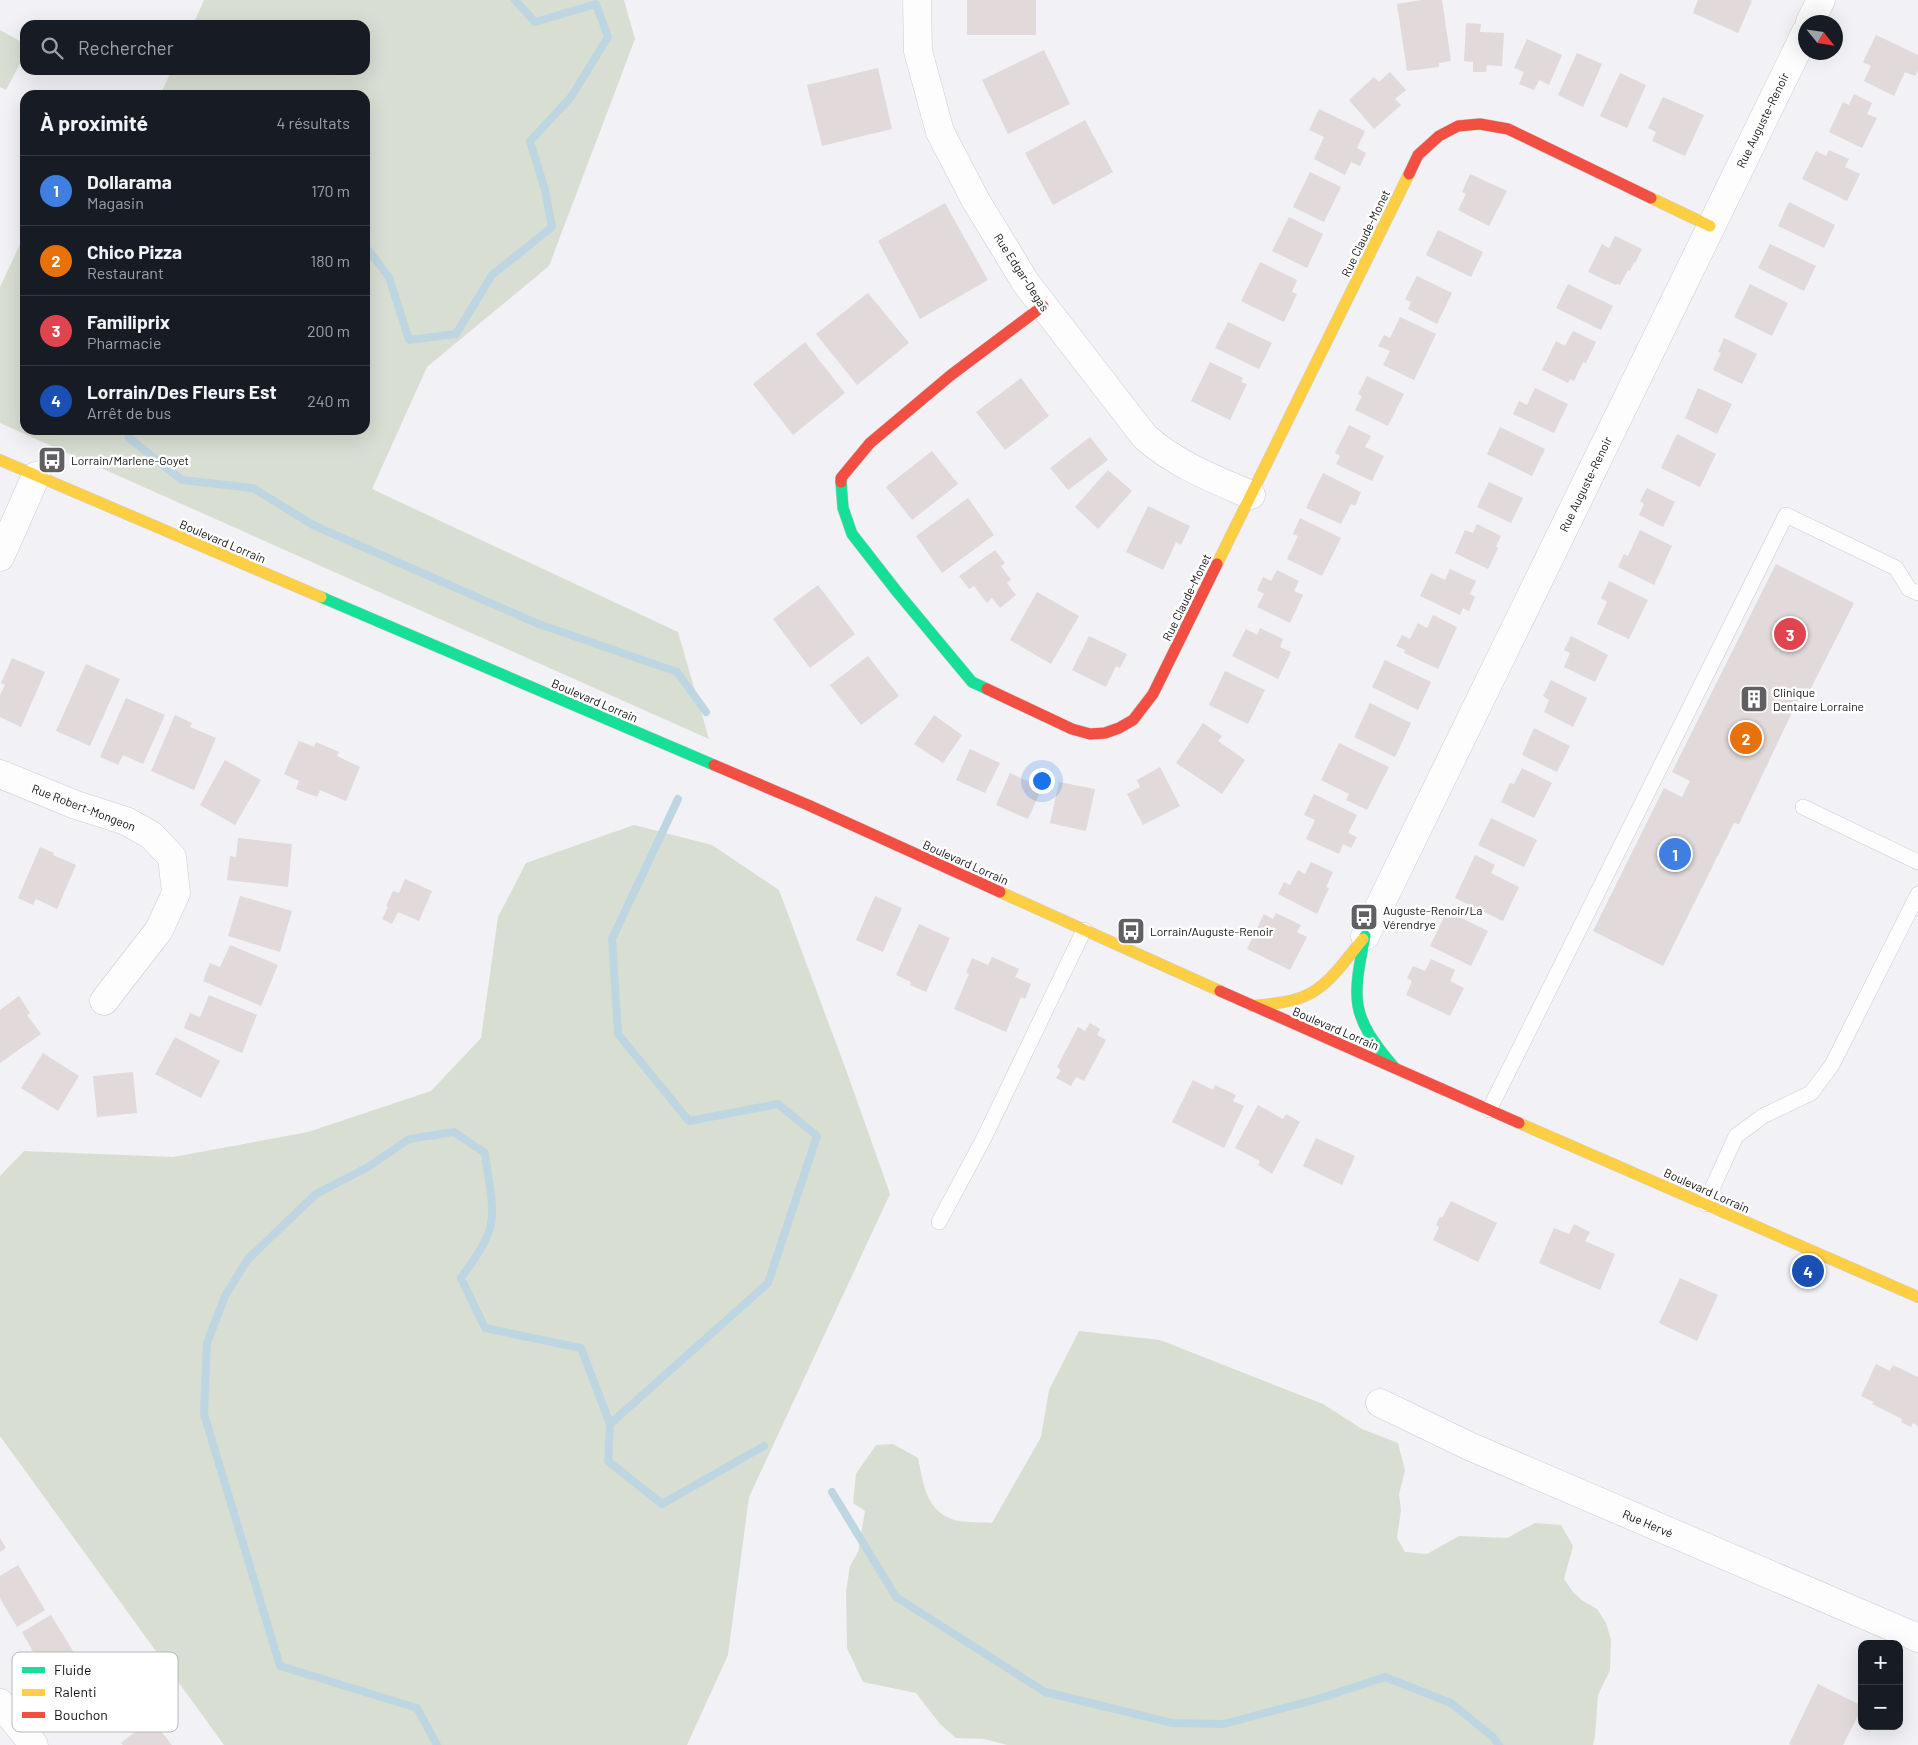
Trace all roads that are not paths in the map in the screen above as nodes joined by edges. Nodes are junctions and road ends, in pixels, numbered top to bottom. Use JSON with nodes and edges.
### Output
{"nodes":[{"id":1,"x":918,"y":0,"type":"edge"},
{"id":2,"x":1821,"y":0,"type":"edge"},
{"id":3,"x":1814,"y":15,"type":"edge"},
{"id":4,"x":1798,"y":48,"type":"edge"},
{"id":5,"x":1710,"y":226,"type":"junction"},
{"id":6,"x":1043,"y":306,"type":"junction"},
{"id":7,"x":0,"y":460,"type":"edge"},
{"id":8,"x":36,"y":476,"type":"junction"},
{"id":9,"x":1251,"y":495,"type":"junction"},
{"id":10,"x":0,"y":557,"type":"edge"},
{"id":11,"x":1918,"y":593,"type":"edge"},
{"id":12,"x":0,"y":774,"type":"edge"},
{"id":13,"x":1803,"y":806,"type":"dead end"},
{"id":14,"x":1918,"y":862,"type":"edge"},
{"id":15,"x":1918,"y":894,"type":"edge"},
{"id":16,"x":1084,"y":930,"type":"junction"},
{"id":17,"x":1365,"y":936,"type":"junction"},
{"id":18,"x":104,"y":1001,"type":"dead end"},
{"id":19,"x":1252,"y":1006,"type":"junction"},
{"id":20,"x":1397,"y":1070,"type":"junction"},
{"id":21,"x":1489,"y":1110,"type":"junction"},
{"id":22,"x":1705,"y":1204,"type":"junction"},
{"id":23,"x":939,"y":1222,"type":"dead end"},
{"id":24,"x":1918,"y":1297,"type":"edge"},
{"id":25,"x":1380,"y":1403,"type":"dead end"},
{"id":26,"x":1918,"y":1638,"type":"edge"},
{"id":27,"x":0,"y":1703,"type":"edge"},
{"id":28,"x":12,"y":1720,"type":"edge"},
{"id":29,"x":22,"y":1732,"type":"edge"},
{"id":30,"x":34,"y":1745,"type":"edge"}],
"edges":[{"from":1,"to":6,"type":"street","name":"Rue Edgar-Degas"},
{"from":2,"to":3,"type":"street"},
{"from":4,"to":5,"type":"street","name":"Rue Auguste-Renoir"},
{"from":5,"to":9,"type":"main road","name":"Rue Claude-Monet"},
{"from":5,"to":17,"type":"street","name":"Rue Auguste-Renoir"},
{"from":6,"to":9,"type":"street","name":"Rue Edgar-Degas"},
{"from":6,"to":9,"type":"main road","name":"Rue Claude-Monet"},
{"from":7,"to":8,"type":"main road","name":"Boulevard Lorrain"},
{"from":8,"to":10,"type":"street"},
{"from":8,"to":16,"type":"main road","name":"Boulevard Lorrain"},
{"from":11,"to":21,"type":"lane"},
{"from":12,"to":18,"type":"street","name":"Rue Robert-Mongeon"},
{"from":13,"to":14,"type":"lane"},
{"from":15,"to":22,"type":"lane"},
{"from":16,"to":19,"type":"main road","name":"Boulevard Lorrain"},
{"from":16,"to":23,"type":"lane"},
{"from":17,"to":19,"type":"main road"},
{"from":17,"to":20,"type":"main road"},
{"from":19,"to":20,"type":"main road","name":"Boulevard Lorrain"},
{"from":20,"to":21,"type":"main road","name":"Boulevard Lorrain"},
{"from":21,"to":22,"type":"main road","name":"Boulevard Lorrain"},
{"from":22,"to":24,"type":"main road","name":"Boulevard Lorrain"},
{"from":25,"to":26,"type":"street","name":"Rue Hervé"},
{"from":27,"to":28,"type":"street"},
{"from":29,"to":30,"type":"street"}]}
